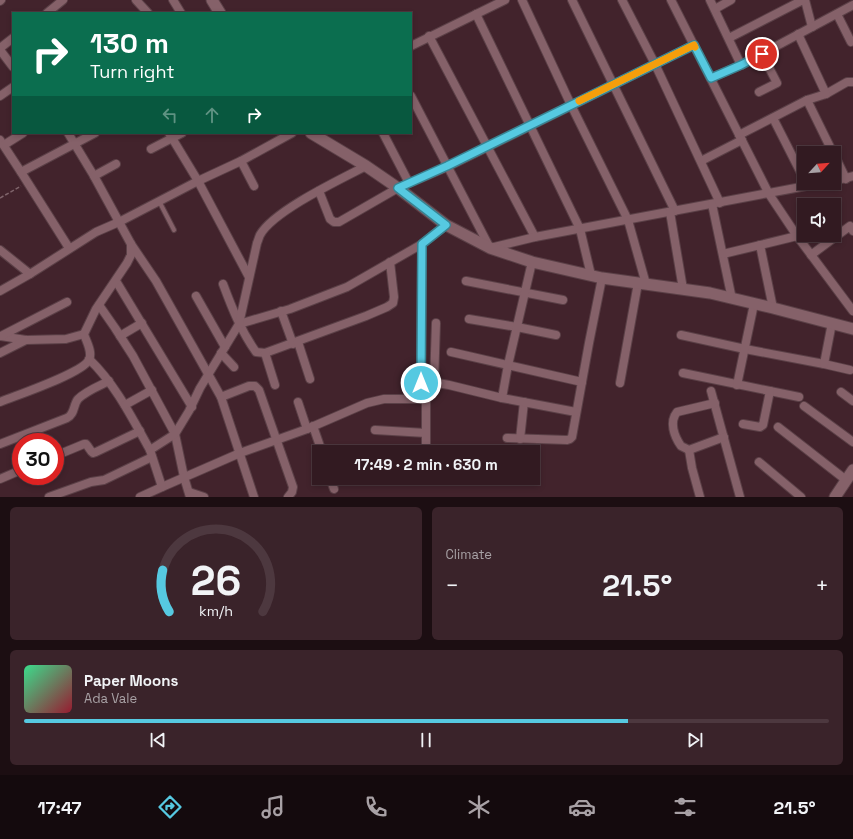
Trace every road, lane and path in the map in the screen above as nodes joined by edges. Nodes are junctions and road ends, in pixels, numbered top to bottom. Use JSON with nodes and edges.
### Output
{"nodes":[{"id":1,"x":63,"y":0,"type":"edge"},
{"id":2,"x":136,"y":0,"type":"edge"},
{"id":3,"x":173,"y":0,"type":"edge"},
{"id":4,"x":212,"y":0,"type":"edge"},
{"id":5,"x":505,"y":0,"type":"edge"},
{"id":6,"x":522,"y":0,"type":"edge"},
{"id":7,"x":572,"y":0,"type":"edge"},
{"id":8,"x":622,"y":0,"type":"edge"},
{"id":9,"x":671,"y":0,"type":"edge"},
{"id":10,"x":710,"y":0,"type":"edge"},
{"id":11,"x":731,"y":0,"type":"edge"},
{"id":12,"x":804,"y":0,"type":"edge"},
{"id":13,"x":853,"y":6,"type":"edge"},
{"id":14,"x":715,"y":9,"type":"junction"},
{"id":15,"x":50,"y":12,"type":"edge"},
{"id":16,"x":147,"y":12,"type":"edge"},
{"id":17,"x":181,"y":12,"type":"edge"},
{"id":18,"x":219,"y":12,"type":"edge"},
{"id":19,"x":476,"y":14,"type":"junction"},
{"id":20,"x":837,"y":14,"type":"junction"},
{"id":21,"x":853,"y":25,"type":"edge"},
{"id":22,"x":812,"y":27,"type":"junction"},
{"id":23,"x":845,"y":30,"type":"junction"},
{"id":24,"x":798,"y":34,"type":"junction"},
{"id":25,"x":429,"y":36,"type":"junction"},
{"id":26,"x":728,"y":38,"type":"junction"},
{"id":27,"x":12,"y":39,"type":"edge"},
{"id":28,"x":851,"y":42,"type":"dead end"},
{"id":29,"x":412,"y":45,"type":"edge"},
{"id":30,"x":694,"y":45,"type":"junction"},
{"id":31,"x":0,"y":49,"type":"edge"},
{"id":32,"x":762,"y":54,"type":"junction"},
{"id":33,"x":655,"y":64,"type":"junction"},
{"id":34,"x":741,"y":65,"type":"junction"},
{"id":35,"x":12,"y":66,"type":"edge"},
{"id":36,"x":711,"y":78,"type":"junction"},
{"id":37,"x":853,"y":82,"type":"edge"},
{"id":38,"x":614,"y":85,"type":"junction"},
{"id":39,"x":12,"y":88,"type":"edge"},
{"id":40,"x":759,"y":92,"type":"dead end"},
{"id":41,"x":826,"y":94,"type":"junction"},
{"id":42,"x":0,"y":96,"type":"edge"},
{"id":43,"x":412,"y":98,"type":"edge"},
{"id":44,"x":807,"y":100,"type":"junction"},
{"id":45,"x":572,"y":105,"type":"junction"},
{"id":46,"x":773,"y":118,"type":"junction"},
{"id":47,"x":530,"y":126,"type":"junction"},
{"id":48,"x":22,"y":134,"type":"edge"},
{"id":49,"x":69,"y":134,"type":"edge"},
{"id":50,"x":92,"y":134,"type":"edge"},
{"id":51,"x":290,"y":134,"type":"edge"},
{"id":52,"x":314,"y":134,"type":"edge"},
{"id":53,"x":384,"y":134,"type":"edge"},
{"id":54,"x":170,"y":136,"type":"edge"},
{"id":55,"x":740,"y":137,"type":"junction"},
{"id":56,"x":74,"y":143,"type":"junction"},
{"id":57,"x":488,"y":146,"type":"junction"},
{"id":58,"x":830,"y":146,"type":"edge"},
{"id":59,"x":3,"y":147,"type":"edge"},
{"id":60,"x":151,"y":149,"type":"dead end"},
{"id":61,"x":241,"y":161,"type":"junction"},
{"id":62,"x":701,"y":161,"type":"junction"},
{"id":63,"x":116,"y":164,"type":"dead end"},
{"id":64,"x":841,"y":164,"type":"edge"},
{"id":65,"x":797,"y":165,"type":"edge"},
{"id":66,"x":366,"y":166,"type":"junction"},
{"id":67,"x":447,"y":166,"type":"junction"},
{"id":68,"x":21,"y":172,"type":"junction"},
{"id":69,"x":94,"y":176,"type":"junction"},
{"id":70,"x":850,"y":177,"type":"edge"},
{"id":71,"x":198,"y":181,"type":"junction"},
{"id":72,"x":28,"y":182,"type":"junction"},
{"id":73,"x":409,"y":183,"type":"junction"},
{"id":74,"x":254,"y":186,"type":"dead end"},
{"id":75,"x":797,"y":186,"type":"edge"},
{"id":76,"x":398,"y":188,"type":"junction"},
{"id":77,"x":318,"y":191,"type":"junction"},
{"id":78,"x":769,"y":194,"type":"junction"},
{"id":79,"x":0,"y":198,"type":"edge"},
{"id":80,"x":159,"y":201,"type":"junction"},
{"id":81,"x":716,"y":203,"type":"junction"},
{"id":82,"x":673,"y":212,"type":"junction"},
{"id":83,"x":628,"y":220,"type":"junction"},
{"id":84,"x":120,"y":222,"type":"junction"},
{"id":85,"x":446,"y":225,"type":"junction"},
{"id":86,"x":852,"y":227,"type":"edge"},
{"id":87,"x":580,"y":229,"type":"junction"},
{"id":88,"x":174,"y":230,"type":"dead end"},
{"id":89,"x":797,"y":236,"type":"joint"},
{"id":90,"x":535,"y":238,"type":"junction"},
{"id":91,"x":801,"y":242,"type":"edge"},
{"id":92,"x":131,"y":244,"type":"junction"},
{"id":93,"x":422,"y":244,"type":"junction"},
{"id":94,"x":760,"y":244,"type":"junction"},
{"id":95,"x":68,"y":248,"type":"junction"},
{"id":96,"x":490,"y":248,"type":"junction"},
{"id":97,"x":0,"y":250,"type":"edge"},
{"id":98,"x":723,"y":254,"type":"junction"},
{"id":99,"x":811,"y":255,"type":"junction"},
{"id":100,"x":390,"y":262,"type":"junction"},
{"id":101,"x":532,"y":262,"type":"junction"},
{"id":102,"x":30,"y":274,"type":"junction"},
{"id":103,"x":249,"y":277,"type":"junction"},
{"id":104,"x":596,"y":277,"type":"junction"},
{"id":105,"x":116,"y":281,"type":"junction"},
{"id":106,"x":466,"y":281,"type":"dead end"},
{"id":107,"x":642,"y":283,"type":"junction"},
{"id":108,"x":223,"y":284,"type":"dead end"},
{"id":109,"x":683,"y":289,"type":"junction"},
{"id":110,"x":0,"y":291,"type":"edge"},
{"id":111,"x":524,"y":293,"type":"junction"},
{"id":112,"x":196,"y":296,"type":"dead end"},
{"id":113,"x":732,"y":299,"type":"junction"},
{"id":114,"x":563,"y":300,"type":"dead end"},
{"id":115,"x":67,"y":302,"type":"dead end"},
{"id":116,"x":754,"y":304,"type":"junction"},
{"id":117,"x":99,"y":305,"type":"junction"},
{"id":118,"x":773,"y":308,"type":"junction"},
{"id":119,"x":281,"y":311,"type":"junction"},
{"id":120,"x":853,"y":311,"type":"edge"},
{"id":121,"x":469,"y":319,"type":"dead end"},
{"id":122,"x":142,"y":323,"type":"junction"},
{"id":123,"x":436,"y":323,"type":"dead end"},
{"id":124,"x":239,"y":324,"type":"junction"},
{"id":125,"x":832,"y":324,"type":"junction"},
{"id":126,"x":517,"y":327,"type":"junction"},
{"id":127,"x":853,"y":329,"type":"edge"},
{"id":128,"x":84,"y":334,"type":"junction"},
{"id":129,"x":681,"y":334,"type":"dead end"},
{"id":130,"x":1,"y":336,"type":"edge"},
{"id":131,"x":120,"y":336,"type":"junction"},
{"id":132,"x":556,"y":336,"type":"dead end"},
{"id":133,"x":26,"y":340,"type":"junction"},
{"id":134,"x":295,"y":343,"type":"junction"},
{"id":135,"x":745,"y":349,"type":"junction"},
{"id":136,"x":223,"y":350,"type":"junction"},
{"id":137,"x":451,"y":352,"type":"dead end"},
{"id":138,"x":0,"y":353,"type":"edge"},
{"id":139,"x":265,"y":353,"type":"junction"},
{"id":140,"x":89,"y":359,"type":"junction"},
{"id":141,"x":824,"y":364,"type":"junction"},
{"id":142,"x":508,"y":365,"type":"junction"},
{"id":143,"x":234,"y":367,"type":"dead end"},
{"id":144,"x":850,"y":370,"type":"dead end"},
{"id":145,"x":208,"y":374,"type":"junction"},
{"id":146,"x":683,"y":374,"type":"dead end"},
{"id":147,"x":310,"y":379,"type":"dead end"},
{"id":148,"x":109,"y":381,"type":"junction"},
{"id":149,"x":582,"y":382,"type":"junction"},
{"id":150,"x":620,"y":382,"type":"dead end"},
{"id":151,"x":434,"y":383,"type":"junction"},
{"id":152,"x":275,"y":385,"type":"dead end"},
{"id":153,"x":737,"y":385,"type":"junction"},
{"id":154,"x":152,"y":390,"type":"junction"},
{"id":155,"x":711,"y":391,"type":"dead end"},
{"id":156,"x":770,"y":391,"type":"junction"},
{"id":157,"x":841,"y":392,"type":"dead end"},
{"id":158,"x":221,"y":397,"type":"junction"},
{"id":159,"x":799,"y":397,"type":"dead end"},
{"id":160,"x":424,"y":398,"type":"junction"},
{"id":161,"x":502,"y":398,"type":"junction"},
{"id":162,"x":853,"y":401,"type":"edge"},
{"id":163,"x":0,"y":402,"type":"edge"},
{"id":164,"x":298,"y":402,"type":"dead end"},
{"id":165,"x":524,"y":402,"type":"junction"},
{"id":166,"x":715,"y":403,"type":"junction"},
{"id":167,"x":125,"y":405,"type":"junction"},
{"id":168,"x":804,"y":406,"type":"dead end"},
{"id":169,"x":192,"y":407,"type":"junction"},
{"id":170,"x":576,"y":412,"type":"junction"},
{"id":171,"x":743,"y":424,"type":"dead end"},
{"id":172,"x":310,"y":427,"type":"junction"},
{"id":173,"x":778,"y":427,"type":"dead end"},
{"id":174,"x":375,"y":430,"type":"dead end"},
{"id":175,"x":140,"y":431,"type":"junction"},
{"id":176,"x":426,"y":433,"type":"junction"},
{"id":177,"x":175,"y":434,"type":"junction"},
{"id":178,"x":724,"y":437,"type":"junction"},
{"id":179,"x":507,"y":438,"type":"dead end"},
{"id":180,"x":520,"y":439,"type":"junction"},
{"id":181,"x":275,"y":440,"type":"junction"},
{"id":182,"x":853,"y":442,"type":"edge"},
{"id":183,"x":0,"y":444,"type":"edge"},
{"id":184,"x":319,"y":445,"type":"edge"},
{"id":185,"x":426,"y":445,"type":"edge"},
{"id":186,"x":689,"y":450,"type":"junction"},
{"id":187,"x":64,"y":452,"type":"edge"},
{"id":188,"x":240,"y":453,"type":"junction"},
{"id":189,"x":151,"y":454,"type":"junction"},
{"id":190,"x":759,"y":462,"type":"dead end"},
{"id":191,"x":12,"y":474,"type":"edge"},
{"id":192,"x":850,"y":475,"type":"edge"},
{"id":193,"x":184,"y":477,"type":"junction"},
{"id":194,"x":0,"y":479,"type":"edge"},
{"id":195,"x":333,"y":485,"type":"edge"},
{"id":196,"x":162,"y":487,"type":"junction"},
{"id":197,"x":334,"y":489,"type":"dead end"},
{"id":198,"x":190,"y":495,"type":"edge"},
{"id":199,"x":49,"y":497,"type":"edge"},
{"id":200,"x":140,"y":497,"type":"edge"},
{"id":201,"x":204,"y":497,"type":"edge"},
{"id":202,"x":254,"y":497,"type":"edge"},
{"id":203,"x":288,"y":497,"type":"edge"},
{"id":204,"x":700,"y":497,"type":"edge"},
{"id":205,"x":740,"y":497,"type":"edge"},
{"id":206,"x":801,"y":497,"type":"edge"},
{"id":207,"x":835,"y":497,"type":"edge"}],
"edges":[{"from":1,"to":15,"type":"street"},
{"from":2,"to":16,"type":"street"},
{"from":3,"to":17,"type":"street"},
{"from":4,"to":18,"type":"street"},
{"from":5,"to":19,"type":"street"},
{"from":6,"to":45,"type":"street"},
{"from":7,"to":38,"type":"street"},
{"from":8,"to":33,"type":"street"},
{"from":9,"to":30,"type":"street"},
{"from":10,"to":14,"type":"street"},
{"from":11,"to":14,"type":"street"},
{"from":12,"to":22,"type":"street"},
{"from":12,"to":26,"type":"street"},
{"from":13,"to":20,"type":"street"},
{"from":14,"to":26,"type":"street"},
{"from":19,"to":25,"type":"street"},
{"from":19,"to":47,"type":"street"},
{"from":20,"to":22,"type":"street"},
{"from":20,"to":23,"type":"street"},
{"from":21,"to":23,"type":"street"},
{"from":22,"to":24,"type":"street"},
{"from":23,"to":28,"type":"street"},
{"from":24,"to":32,"type":"street"},
{"from":24,"to":41,"type":"street"},
{"from":25,"to":29,"type":"street"},
{"from":25,"to":57,"type":"street"},
{"from":26,"to":34,"type":"street"},
{"from":27,"to":31,"type":"street"},
{"from":30,"to":33,"type":"street"},
{"from":30,"to":36,"type":"street"},
{"from":31,"to":35,"type":"street"},
{"from":32,"to":34,"type":"street"},
{"from":32,"to":40,"type":"street"},
{"from":33,"to":38,"type":"street"},
{"from":33,"to":62,"type":"street"},
{"from":34,"to":36,"type":"street"},
{"from":36,"to":55,"type":"street"},
{"from":37,"to":41,"type":"street"},
{"from":38,"to":45,"type":"street"},
{"from":38,"to":82,"type":"street"},
{"from":39,"to":42,"type":"street"},
{"from":41,"to":44,"type":"street"},
{"from":43,"to":67,"type":"street"},
{"from":44,"to":46,"type":"street"},
{"from":44,"to":58,"type":"street"},
{"from":45,"to":47,"type":"street"},
{"from":45,"to":83,"type":"street"},
{"from":46,"to":55,"type":"street"},
{"from":46,"to":65,"type":"street"},
{"from":47,"to":57,"type":"street"},
{"from":47,"to":87,"type":"street"},
{"from":48,"to":59,"type":"street"},
{"from":49,"to":56,"type":"street"},
{"from":50,"to":56,"type":"street"},
{"from":51,"to":61,"type":"street"},
{"from":52,"to":66,"type":"street"},
{"from":53,"to":73,"type":"street"},
{"from":54,"to":60,"type":"street"},
{"from":54,"to":71,"type":"street"},
{"from":55,"to":62,"type":"street"},
{"from":55,"to":78,"type":"street"},
{"from":56,"to":68,"type":"street"},
{"from":56,"to":69,"type":"street"},
{"from":57,"to":67,"type":"street"},
{"from":57,"to":90,"type":"street"},
{"from":59,"to":68,"type":"street"},
{"from":61,"to":71,"type":"street"},
{"from":61,"to":74,"type":"street"},
{"from":62,"to":81,"type":"street"},
{"from":63,"to":69,"type":"street"},
{"from":64,"to":70,"type":"street"},
{"from":66,"to":76,"type":"street"},
{"from":66,"to":77,"type":"street"},
{"from":67,"to":73,"type":"street"},
{"from":67,"to":96,"type":"street"},
{"from":68,"to":72,"type":"street"},
{"from":69,"to":84,"type":"street"},
{"from":71,"to":80,"type":"street"},
{"from":71,"to":103,"type":"street"},
{"from":72,"to":79,"type":"path"},
{"from":72,"to":95,"type":"street"},
{"from":73,"to":76,"type":"street"},
{"from":75,"to":78,"type":"street"},
{"from":76,"to":77,"type":"street"},
{"from":76,"to":85,"type":"street"},
{"from":77,"to":103,"type":"street"},
{"from":78,"to":81,"type":"street"},
{"from":78,"to":89,"type":"street"},
{"from":80,"to":84,"type":"street"},
{"from":80,"to":88,"type":"lane"},
{"from":81,"to":82,"type":"street"},
{"from":81,"to":98,"type":"street"},
{"from":82,"to":83,"type":"street"},
{"from":82,"to":109,"type":"street"},
{"from":83,"to":87,"type":"street"},
{"from":83,"to":107,"type":"street"},
{"from":84,"to":92,"type":"street"},
{"from":84,"to":95,"type":"street"},
{"from":85,"to":93,"type":"street"},
{"from":85,"to":96,"type":"street"},
{"from":86,"to":99,"type":"street"},
{"from":87,"to":90,"type":"street"},
{"from":87,"to":104,"type":"street"},
{"from":89,"to":94,"type":"street"},
{"from":90,"to":96,"type":"street"},
{"from":91,"to":99,"type":"street"},
{"from":92,"to":105,"type":"street"},
{"from":92,"to":145,"type":"street"},
{"from":93,"to":100,"type":"street"},
{"from":93,"to":160,"type":"street"},
{"from":94,"to":98,"type":"street"},
{"from":94,"to":118,"type":"street"},
{"from":95,"to":102,"type":"street"},
{"from":96,"to":101,"type":"street"},
{"from":97,"to":102,"type":"street"},
{"from":98,"to":113,"type":"street"},
{"from":99,"to":120,"type":"street"},
{"from":100,"to":119,"type":"street"},
{"from":100,"to":134,"type":"street"},
{"from":101,"to":104,"type":"street"},
{"from":101,"to":111,"type":"street"},
{"from":102,"to":110,"type":"street"},
{"from":103,"to":124,"type":"street"},
{"from":104,"to":107,"type":"street"},
{"from":104,"to":149,"type":"street"},
{"from":105,"to":117,"type":"street"},
{"from":105,"to":122,"type":"street"},
{"from":106,"to":111,"type":"street"},
{"from":107,"to":109,"type":"street"},
{"from":107,"to":150,"type":"street"},
{"from":108,"to":124,"type":"street"},
{"from":109,"to":113,"type":"street"},
{"from":111,"to":114,"type":"street"},
{"from":111,"to":126,"type":"street"},
{"from":112,"to":136,"type":"street"},
{"from":113,"to":116,"type":"street"},
{"from":115,"to":130,"type":"street"},
{"from":116,"to":118,"type":"street"},
{"from":116,"to":135,"type":"street"},
{"from":117,"to":128,"type":"street"},
{"from":117,"to":131,"type":"street"},
{"from":118,"to":125,"type":"street"},
{"from":119,"to":124,"type":"street"},
{"from":119,"to":134,"type":"street"},
{"from":121,"to":126,"type":"street"},
{"from":122,"to":131,"type":"street"},
{"from":122,"to":169,"type":"street"},
{"from":123,"to":151,"type":"street"},
{"from":124,"to":136,"type":"street"},
{"from":124,"to":139,"type":"street"},
{"from":125,"to":127,"type":"street"},
{"from":125,"to":141,"type":"street"},
{"from":126,"to":132,"type":"street"},
{"from":126,"to":142,"type":"street"},
{"from":128,"to":133,"type":"street"},
{"from":128,"to":140,"type":"street"},
{"from":129,"to":135,"type":"street"},
{"from":130,"to":133,"type":"street"},
{"from":131,"to":154,"type":"street"},
{"from":133,"to":138,"type":"street"},
{"from":134,"to":139,"type":"street"},
{"from":134,"to":147,"type":"street"},
{"from":135,"to":141,"type":"street"},
{"from":135,"to":153,"type":"street"},
{"from":136,"to":143,"type":"street"},
{"from":136,"to":145,"type":"street"},
{"from":137,"to":142,"type":"street"},
{"from":139,"to":152,"type":"street"},
{"from":140,"to":148,"type":"street"},
{"from":140,"to":163,"type":"street"},
{"from":141,"to":144,"type":"street"},
{"from":142,"to":149,"type":"street"},
{"from":142,"to":161,"type":"street"},
{"from":145,"to":158,"type":"street"},
{"from":145,"to":169,"type":"street"},
{"from":146,"to":153,"type":"street"},
{"from":148,"to":167,"type":"street"},
{"from":148,"to":183,"type":"street"},
{"from":149,"to":170,"type":"street"},
{"from":151,"to":160,"type":"street"},
{"from":151,"to":161,"type":"street"},
{"from":153,"to":156,"type":"street"},
{"from":154,"to":167,"type":"street"},
{"from":154,"to":177,"type":"street"},
{"from":155,"to":166,"type":"street"},
{"from":156,"to":159,"type":"street"},
{"from":156,"to":171,"type":"street"},
{"from":157,"to":162,"type":"street"},
{"from":158,"to":181,"type":"street"},
{"from":158,"to":188,"type":"street"},
{"from":160,"to":172,"type":"street"},
{"from":160,"to":176,"type":"street"},
{"from":161,"to":165,"type":"street"},
{"from":164,"to":172,"type":"street"},
{"from":165,"to":170,"type":"street"},
{"from":165,"to":180,"type":"street"},
{"from":166,"to":178,"type":"street"},
{"from":166,"to":186,"type":"street"},
{"from":167,"to":175,"type":"street"},
{"from":168,"to":182,"type":"street"},
{"from":169,"to":177,"type":"street"},
{"from":170,"to":180,"type":"street"},
{"from":172,"to":181,"type":"street"},
{"from":172,"to":184,"type":"street"},
{"from":173,"to":192,"type":"street"},
{"from":174,"to":176,"type":"street"},
{"from":175,"to":187,"type":"street"},
{"from":175,"to":189,"type":"street"},
{"from":176,"to":185,"type":"street"},
{"from":177,"to":189,"type":"street"},
{"from":177,"to":193,"type":"street"},
{"from":178,"to":186,"type":"street"},
{"from":178,"to":205,"type":"street"},
{"from":179,"to":180,"type":"street"},
{"from":181,"to":188,"type":"street"},
{"from":181,"to":203,"type":"street"},
{"from":186,"to":204,"type":"street"},
{"from":188,"to":193,"type":"street"},
{"from":188,"to":202,"type":"street"},
{"from":189,"to":196,"type":"street"},
{"from":189,"to":199,"type":"street"},
{"from":190,"to":206,"type":"street"},
{"from":191,"to":194,"type":"street"},
{"from":192,"to":207,"type":"street"},
{"from":193,"to":196,"type":"street"},
{"from":193,"to":198,"type":"street"},
{"from":195,"to":197,"type":"street"},
{"from":196,"to":200,"type":"street"},
{"from":198,"to":201,"type":"street"}]}
